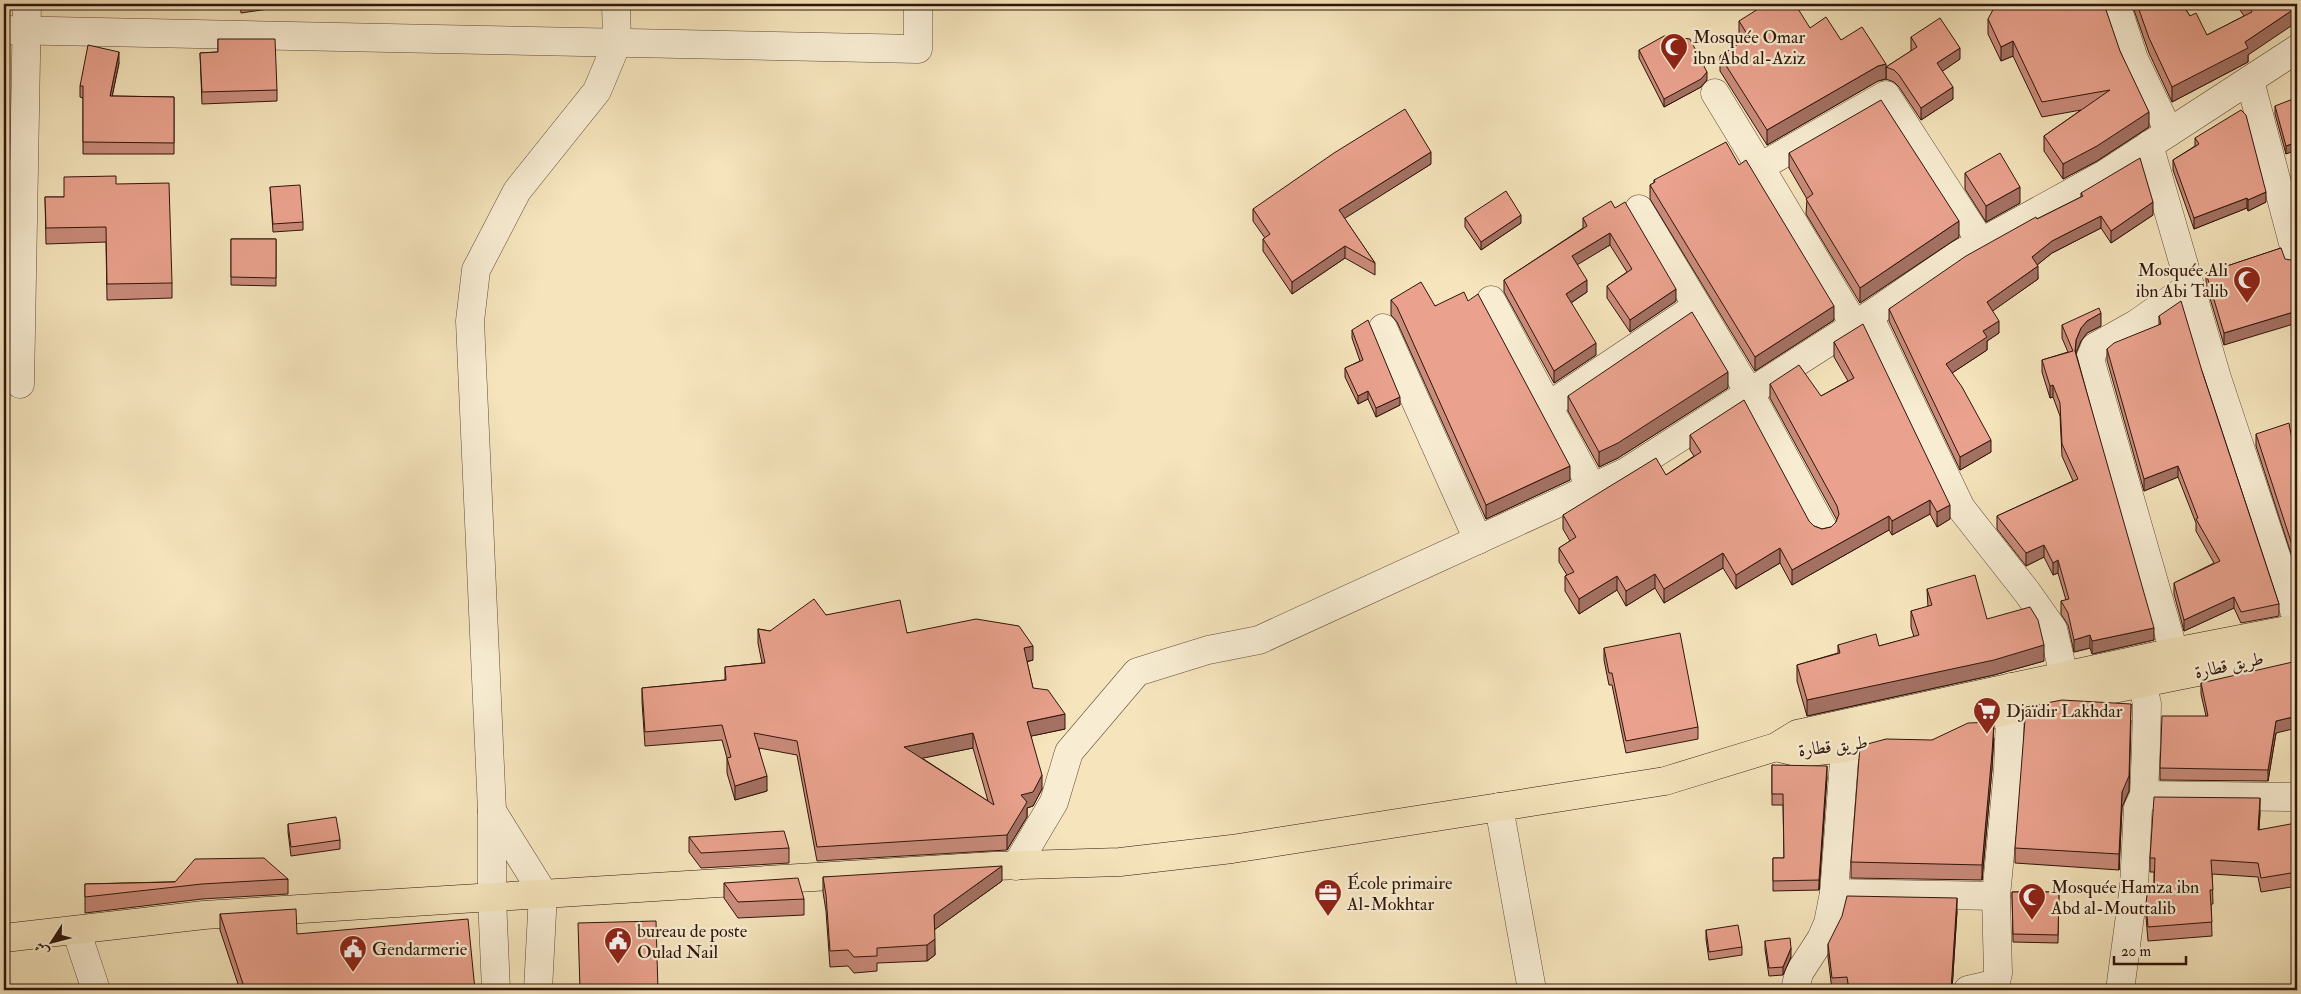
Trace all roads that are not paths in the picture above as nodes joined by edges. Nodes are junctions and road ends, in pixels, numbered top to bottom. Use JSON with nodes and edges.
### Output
{"nodes":[{"id":1,"x":616,"y":4,"type":"edge"},
{"id":2,"x":918,"y":4,"type":"edge"},
{"id":3,"x":2116,"y":4,"type":"edge"},
{"id":4,"x":19,"y":21,"type":"edge"},
{"id":5,"x":617,"y":43,"type":"junction"},
{"id":6,"x":2297,"y":49,"type":"edge"},
{"id":7,"x":2250,"y":81,"type":"junction"},
{"id":8,"x":1715,"y":93,"type":"dead end"},
{"id":9,"x":2159,"y":138,"type":"junction"},
{"id":10,"x":1760,"y":167,"type":"junction"},
{"id":11,"x":1639,"y":209,"type":"dead end"},
{"id":12,"x":1981,"y":242,"type":"junction"},
{"id":13,"x":2297,"y":258,"type":"edge"},
{"id":14,"x":2190,"y":286,"type":"junction"},
{"id":15,"x":1491,"y":300,"type":"dead end"},
{"id":16,"x":1697,"y":306,"type":"junction"},
{"id":17,"x":1861,"y":320,"type":"junction"},
{"id":18,"x":1383,"y":328,"type":"dead end"},
{"id":19,"x":20,"y":384,"type":"dead end"},
{"id":20,"x":1749,"y":392,"type":"junction"},
{"id":21,"x":1548,"y":406,"type":"junction"},
{"id":22,"x":1592,"y":488,"type":"junction"},
{"id":23,"x":1823,"y":528,"type":"edge"},
{"id":24,"x":1478,"y":540,"type":"junction"},
{"id":25,"x":2297,"y":619,"type":"edge"},
{"id":26,"x":2297,"y":628,"type":"edge"},
{"id":27,"x":2174,"y":652,"type":"junction"},
{"id":28,"x":2297,"y":652,"type":"edge"},
{"id":29,"x":2139,"y":672,"type":"junction"},
{"id":30,"x":2064,"y":676,"type":"junction"},
{"id":31,"x":2010,"y":699,"type":"junction"},
{"id":32,"x":1840,"y":737,"type":"junction"},
{"id":33,"x":2144,"y":795,"type":"junction"},
{"id":34,"x":2292,"y":797,"type":"dead end"},
{"id":35,"x":1499,"y":807,"type":"junction"},
{"id":36,"x":492,"y":811,"type":"junction"},
{"id":37,"x":1016,"y":866,"type":"junction"},
{"id":38,"x":542,"y":893,"type":"junction"},
{"id":39,"x":1834,"y":893,"type":"junction"},
{"id":40,"x":1996,"y":896,"type":"junction"},
{"id":41,"x":492,"y":898,"type":"junction"},
{"id":42,"x":76,"y":930,"type":"junction"},
{"id":43,"x":4,"y":938,"type":"edge"},
{"id":44,"x":1985,"y":988,"type":"edge"},
{"id":45,"x":96,"y":990,"type":"edge"},
{"id":46,"x":496,"y":990,"type":"edge"},
{"id":47,"x":538,"y":990,"type":"edge"},
{"id":48,"x":1532,"y":990,"type":"edge"},
{"id":49,"x":1795,"y":990,"type":"edge"},
{"id":50,"x":2120,"y":990,"type":"edge"}],
"edges":[{"from":1,"to":5,"type":"street"},
{"from":2,"to":5,"type":"street"},
{"from":3,"to":9,"type":"street"},
{"from":4,"to":5,"type":"street"},
{"from":4,"to":19,"type":"street"},
{"from":5,"to":36,"type":"street"},
{"from":6,"to":7,"type":"street"},
{"from":7,"to":9,"type":"street"},
{"from":7,"to":13,"type":"street"},
{"from":8,"to":10,"type":"street"},
{"from":9,"to":12,"type":"street"},
{"from":9,"to":14,"type":"street"},
{"from":10,"to":12,"type":"street"},
{"from":10,"to":17,"type":"street"},
{"from":11,"to":16,"type":"street"},
{"from":12,"to":17,"type":"street"},
{"from":14,"to":25,"type":"street"},
{"from":14,"to":27,"type":"street"},
{"from":15,"to":21,"type":"street"},
{"from":16,"to":20,"type":"street"},
{"from":16,"to":21,"type":"street"},
{"from":17,"to":20,"type":"street"},
{"from":17,"to":30,"type":"street"},
{"from":18,"to":24,"type":"street"},
{"from":20,"to":22,"type":"street"},
{"from":20,"to":23,"type":"street"},
{"from":21,"to":22,"type":"street"},
{"from":22,"to":24,"type":"street"},
{"from":24,"to":37,"type":"street"},
{"from":26,"to":27,"type":"main road","name":"طريق قطارة"},
{"from":27,"to":29,"type":"main road","name":"طريق قطارة"},
{"from":28,"to":29,"type":"main road","name":"طريق قطارة"},
{"from":29,"to":30,"type":"main road","name":"طريق قطارة"},
{"from":29,"to":31,"type":"main road","name":"طريق قطارة"},
{"from":29,"to":33,"type":"street"},
{"from":30,"to":31,"type":"main road","name":"طريق قطارة"},
{"from":31,"to":32,"type":"main road","name":"طريق قطارة"},
{"from":31,"to":40,"type":"street"},
{"from":32,"to":35,"type":"main road","name":"طريق قطارة"},
{"from":32,"to":39,"type":"street"},
{"from":33,"to":34,"type":"street"},
{"from":33,"to":50,"type":"street"},
{"from":35,"to":37,"type":"main road"},
{"from":35,"to":48,"type":"street"},
{"from":36,"to":38,"type":"street"},
{"from":36,"to":41,"type":"street"},
{"from":37,"to":38,"type":"main road"},
{"from":38,"to":41,"type":"main road"},
{"from":38,"to":47,"type":"street"},
{"from":39,"to":40,"type":"street"},
{"from":39,"to":49,"type":"street"},
{"from":40,"to":44,"type":"street"},
{"from":41,"to":42,"type":"main road"},
{"from":41,"to":46,"type":"street"},
{"from":42,"to":43,"type":"main road"},
{"from":42,"to":45,"type":"street"}]}
